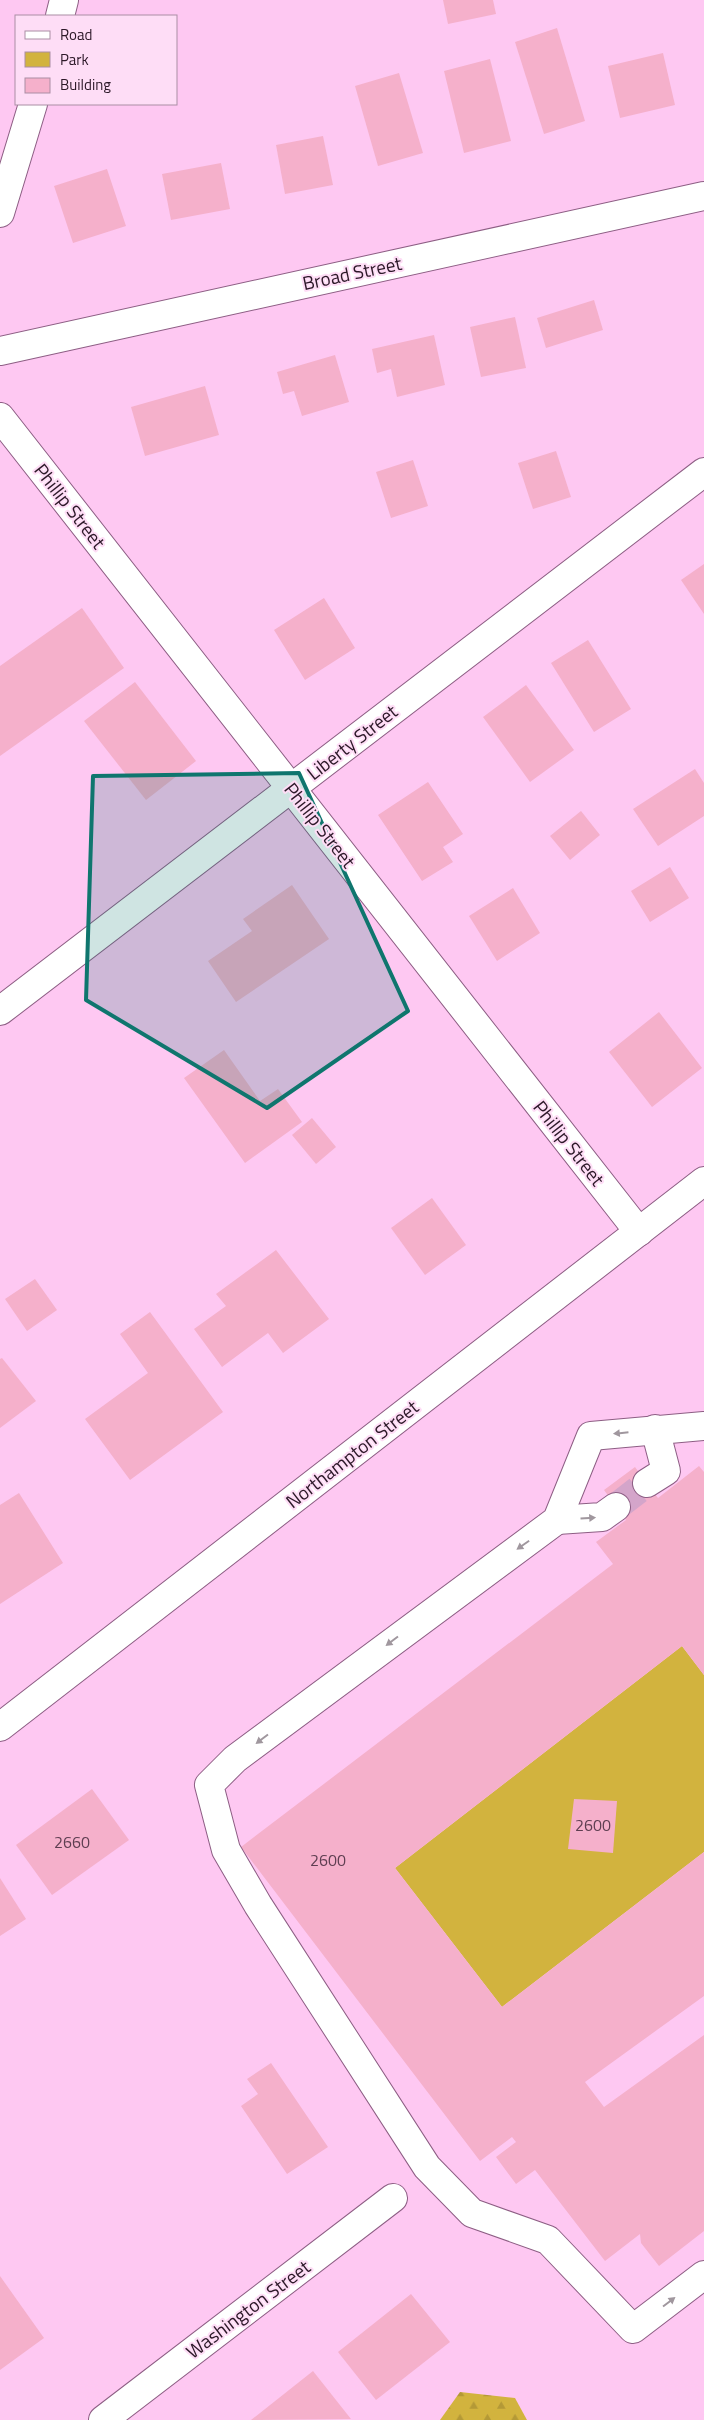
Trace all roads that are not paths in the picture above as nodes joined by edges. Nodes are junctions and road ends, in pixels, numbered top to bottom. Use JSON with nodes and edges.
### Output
{"nodes":[{"id":1,"x":64,"y":0,"type":"edge"},
{"id":2,"x":60,"y":15,"type":"edge"},
{"id":3,"x":33,"y":105,"type":"edge"},
{"id":4,"x":704,"y":196,"type":"edge"},
{"id":5,"x":0,"y":213,"type":"edge"},
{"id":6,"x":0,"y":350,"type":"edge"},
{"id":7,"x":0,"y":417,"type":"edge"},
{"id":8,"x":704,"y":472,"type":"edge"},
{"id":9,"x":291,"y":788,"type":"junction"},
{"id":10,"x":0,"y":1012,"type":"edge"},
{"id":11,"x":704,"y":1181,"type":"edge"},
{"id":12,"x":639,"y":1232,"type":"junction"},
{"id":13,"x":704,"y":1426,"type":"edge"},
{"id":14,"x":655,"y":1430,"type":"junction"},
{"id":15,"x":648,"y":1484,"type":"tunnel mouth"},
{"id":16,"x":616,"y":1507,"type":"tunnel mouth"},
{"id":17,"x":557,"y":1520,"type":"junction"},
{"id":18,"x":0,"y":1727,"type":"edge"},
{"id":19,"x":393,"y":2198,"type":"dead end"},
{"id":20,"x":704,"y":2275,"type":"edge"},
{"id":21,"x":103,"y":2420,"type":"edge"}],
"edges":[{"from":1,"to":2,"type":"street"},
{"from":3,"to":5,"type":"street"},
{"from":4,"to":6,"type":"street","name":"Broad Street"},
{"from":7,"to":9,"type":"street","name":"Phillip Street"},
{"from":8,"to":9,"type":"street","name":"Liberty Street"},
{"from":9,"to":10,"type":"street","name":"Liberty Street"},
{"from":9,"to":12,"type":"street","name":"Phillip Street"},
{"from":11,"to":12,"type":"street","name":"Northampton Street"},
{"from":12,"to":18,"type":"street","name":"Northampton Street"},
{"from":13,"to":14,"type":"street"},
{"from":14,"to":15,"type":"street"},
{"from":14,"to":17,"type":"street","one_way":true},
{"from":17,"to":16,"type":"street","one_way":true},
{"from":17,"to":20,"type":"street","one_way":true},
{"from":19,"to":21,"type":"street","name":"Washington Street"}]}
